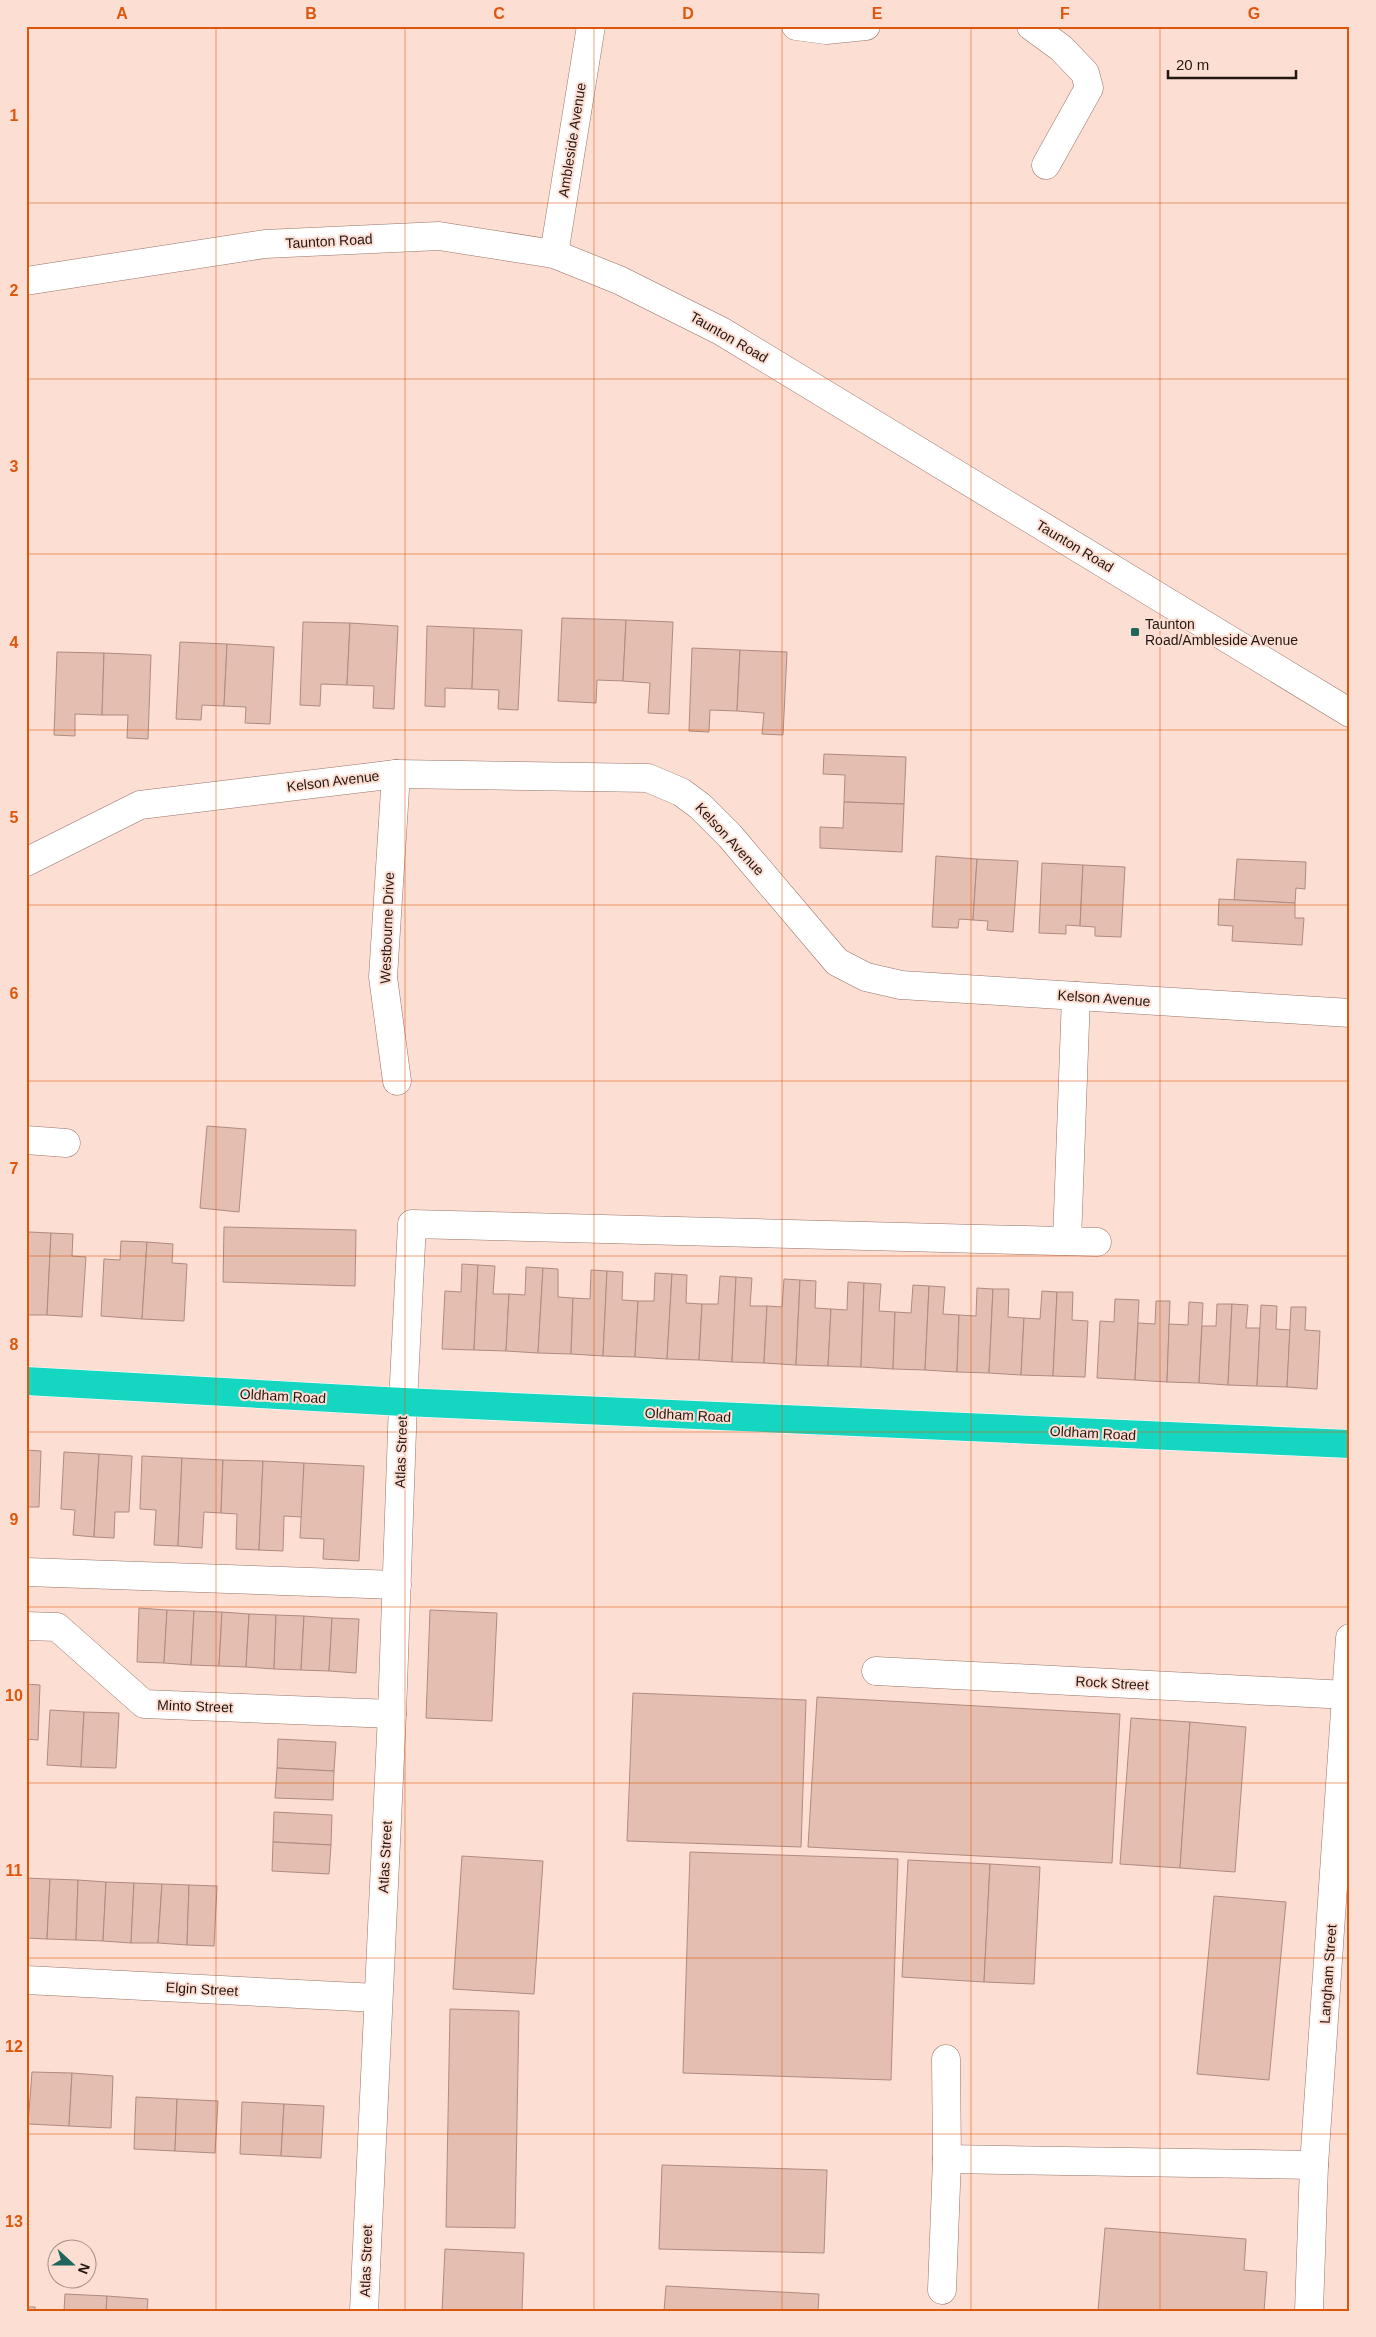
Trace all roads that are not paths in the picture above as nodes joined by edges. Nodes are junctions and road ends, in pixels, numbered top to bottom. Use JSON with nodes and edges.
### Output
{"nodes":[{"id":1,"x":591,"y":26,"type":"edge"},
{"id":2,"x":796,"y":26,"type":"edge"},
{"id":3,"x":866,"y":26,"type":"edge"},
{"id":4,"x":1032,"y":26,"type":"edge"},
{"id":5,"x":1046,"y":166,"type":"dead end"},
{"id":6,"x":554,"y":254,"type":"junction"},
{"id":7,"x":26,"y":281,"type":"edge"},
{"id":8,"x":1350,"y":713,"type":"edge"},
{"id":9,"x":396,"y":774,"type":"junction"},
{"id":10,"x":26,"y":862,"type":"edge"},
{"id":11,"x":1076,"y":996,"type":"junction"},
{"id":12,"x":1350,"y":1014,"type":"edge"},
{"id":13,"x":397,"y":1081,"type":"dead end"},
{"id":14,"x":26,"y":1140,"type":"edge"},
{"id":15,"x":66,"y":1143,"type":"dead end"},
{"id":16,"x":1067,"y":1241,"type":"junction"},
{"id":17,"x":1097,"y":1242,"type":"dead end"},
{"id":18,"x":26,"y":1382,"type":"edge"},
{"id":19,"x":403,"y":1402,"type":"junction"},
{"id":20,"x":1350,"y":1444,"type":"edge"},
{"id":21,"x":26,"y":1572,"type":"edge"},
{"id":22,"x":396,"y":1585,"type":"junction"},
{"id":23,"x":26,"y":1626,"type":"edge"},
{"id":24,"x":1350,"y":1638,"type":"edge"},
{"id":25,"x":876,"y":1671,"type":"dead end"},
{"id":26,"x":1347,"y":1695,"type":"junction"},
{"id":27,"x":392,"y":1714,"type":"junction"},
{"id":28,"x":26,"y":1980,"type":"edge"},
{"id":29,"x":378,"y":1998,"type":"junction"},
{"id":30,"x":946,"y":2059,"type":"dead end"},
{"id":31,"x":947,"y":2158,"type":"junction"},
{"id":32,"x":1314,"y":2165,"type":"junction"},
{"id":33,"x":942,"y":2290,"type":"dead end"},
{"id":34,"x":364,"y":2311,"type":"edge"},
{"id":35,"x":1309,"y":2311,"type":"edge"}],
"edges":[{"from":1,"to":6,"type":"street","name":"Ambleside Avenue"},
{"from":2,"to":3,"type":"street"},
{"from":4,"to":5,"type":"street"},
{"from":6,"to":7,"type":"street","name":"Taunton Road"},
{"from":6,"to":8,"type":"street","name":"Taunton Road"},
{"from":9,"to":10,"type":"street","name":"Kelson Avenue"},
{"from":9,"to":11,"type":"street","name":"Kelson Avenue"},
{"from":9,"to":13,"type":"street","name":"Westbourne Drive"},
{"from":11,"to":12,"type":"street","name":"Kelson Avenue"},
{"from":11,"to":16,"type":"street"},
{"from":14,"to":15,"type":"street"},
{"from":16,"to":17,"type":"street"},
{"from":16,"to":19,"type":"street","name":"Atlas Street"},
{"from":18,"to":19,"type":"highway","name":"Oldham Road"},
{"from":19,"to":20,"type":"highway","name":"Oldham Road"},
{"from":19,"to":22,"type":"street","name":"Atlas Street"},
{"from":21,"to":22,"type":"street"},
{"from":22,"to":27,"type":"street","name":"Atlas Street"},
{"from":23,"to":27,"type":"street","name":"Minto Street"},
{"from":24,"to":26,"type":"street","name":"Langham Street"},
{"from":25,"to":26,"type":"street","name":"Rock Street"},
{"from":26,"to":32,"type":"street","name":"Langham Street"},
{"from":27,"to":29,"type":"street","name":"Atlas Street"},
{"from":28,"to":29,"type":"street","name":"Elgin Street"},
{"from":29,"to":34,"type":"street","name":"Atlas Street"},
{"from":30,"to":31,"type":"street"},
{"from":31,"to":32,"type":"street"},
{"from":31,"to":33,"type":"street"},
{"from":32,"to":35,"type":"street","name":"Langham Street"}]}
